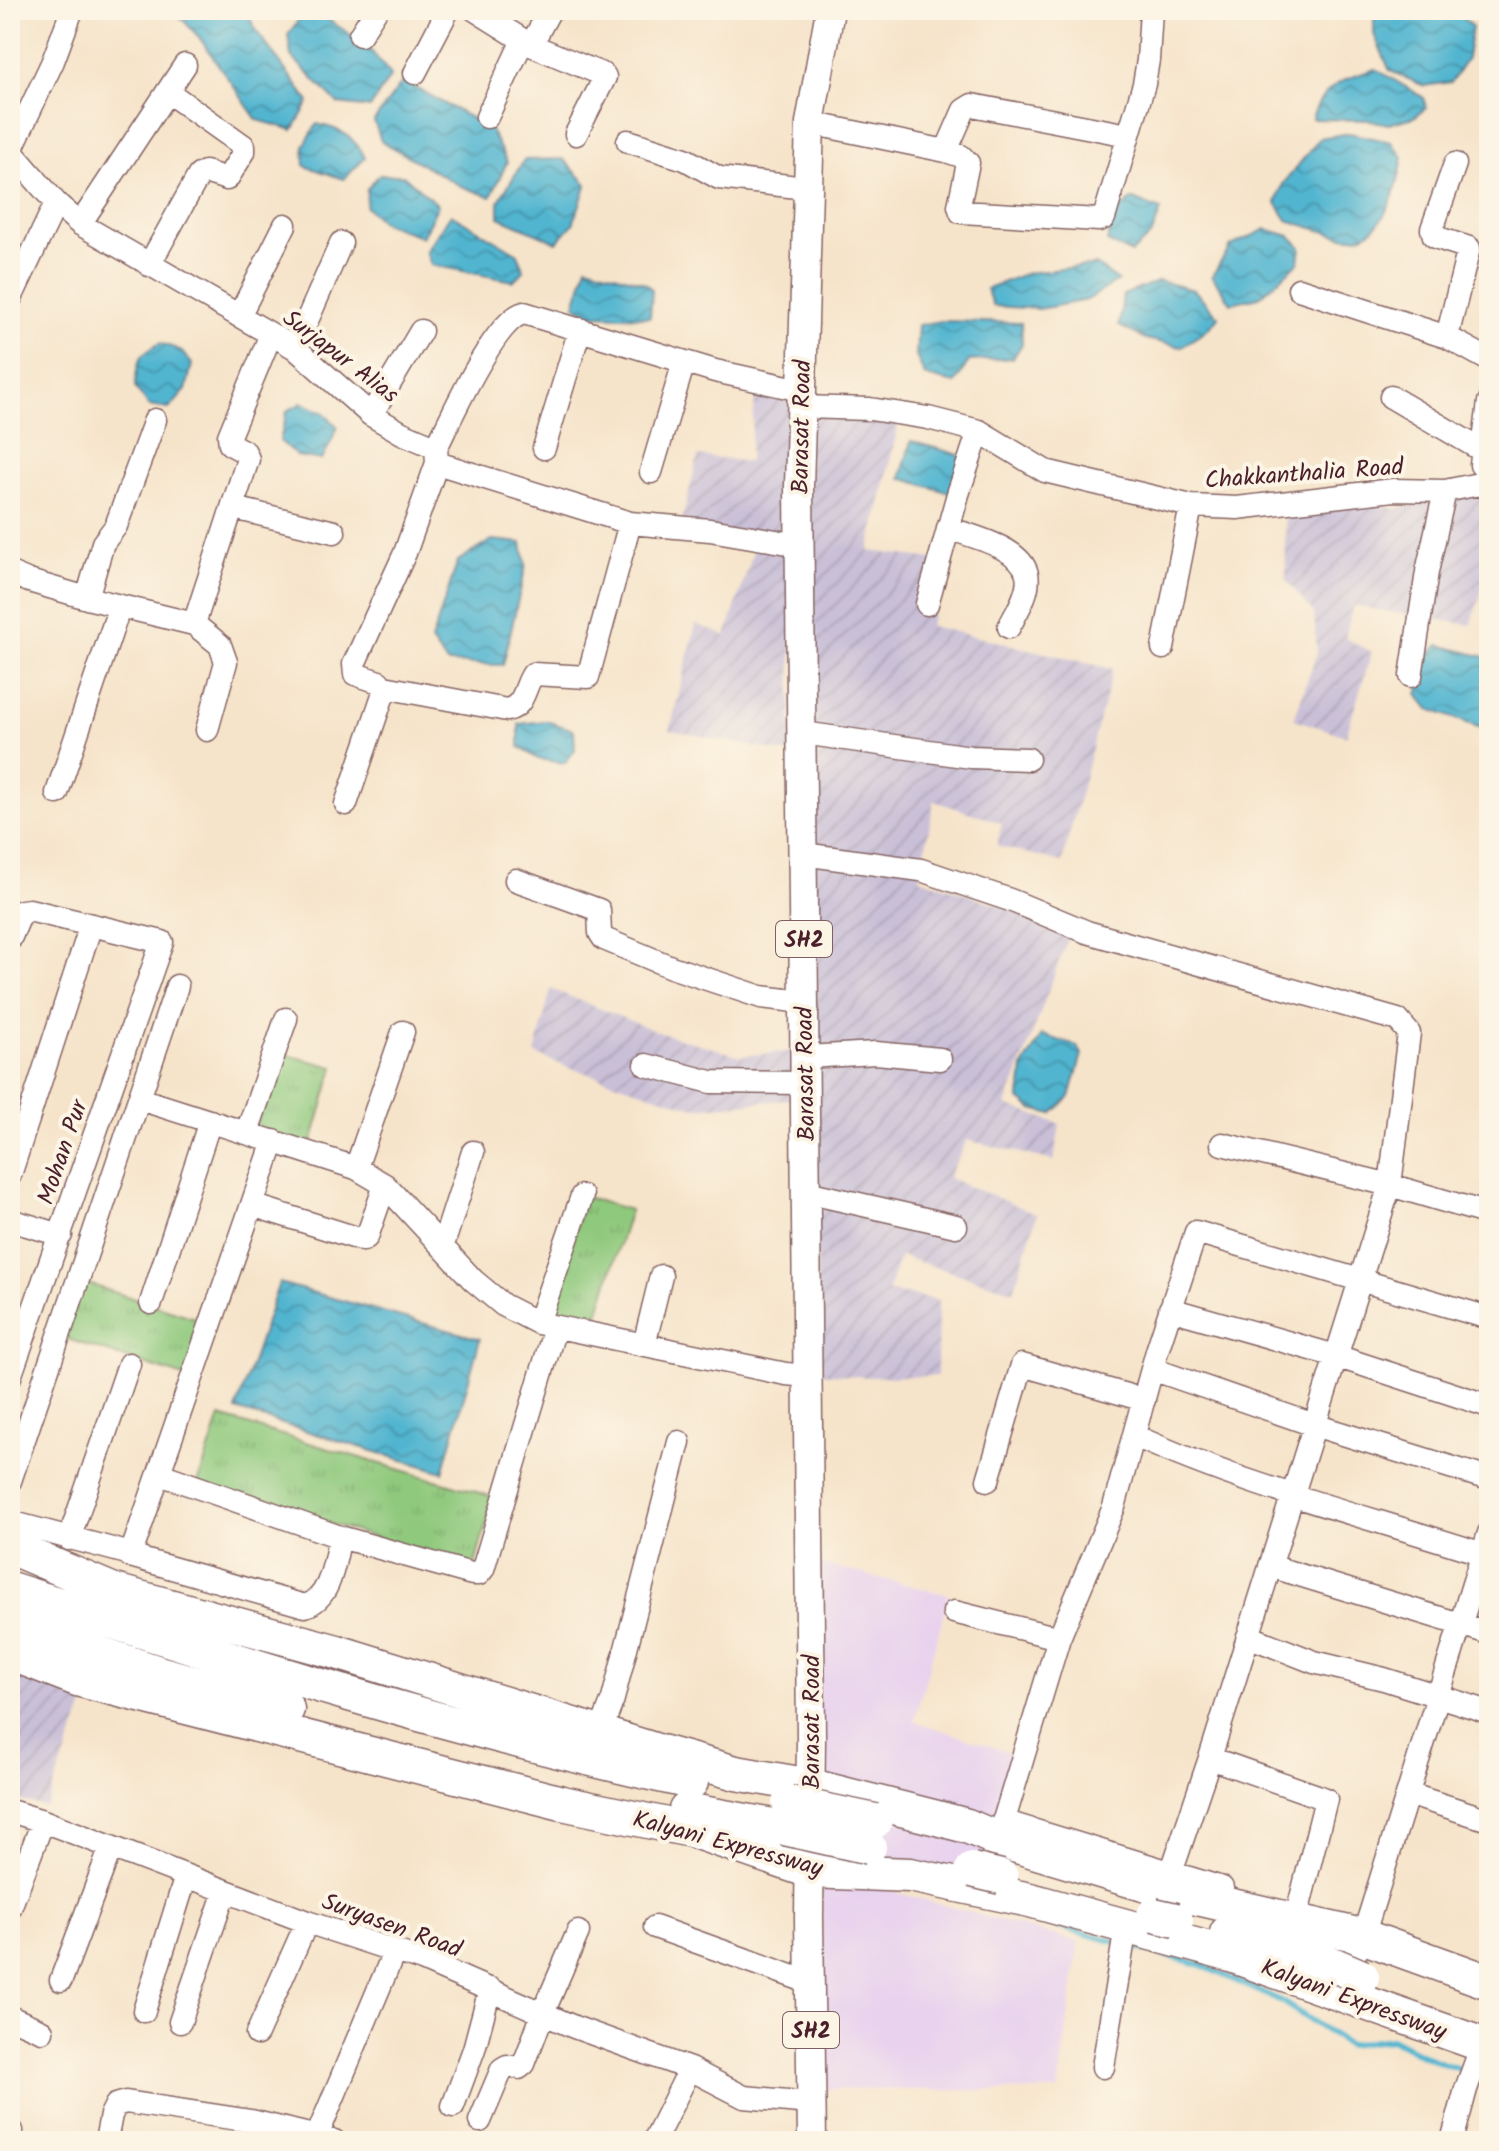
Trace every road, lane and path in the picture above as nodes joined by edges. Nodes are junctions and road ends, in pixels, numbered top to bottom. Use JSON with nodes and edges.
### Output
{"nodes":[{"id":1,"x":72,"y":10,"type":"edge"},
{"id":2,"x":376,"y":10,"type":"edge"},
{"id":3,"x":448,"y":10,"type":"edge"},
{"id":4,"x":475,"y":10,"type":"edge"},
{"id":5,"x":550,"y":10,"type":"edge"},
{"id":6,"x":830,"y":10,"type":"edge"},
{"id":7,"x":1151,"y":10,"type":"edge"},
{"id":8,"x":360,"y":35,"type":"dead end"},
{"id":9,"x":527,"y":42,"type":"junction"},
{"id":10,"x":185,"y":65,"type":"dead end"},
{"id":11,"x":415,"y":73,"type":"dead end"},
{"id":12,"x":168,"y":92,"type":"junction"},
{"id":13,"x":487,"y":117,"type":"dead end"},
{"id":14,"x":810,"y":123,"type":"junction"},
{"id":15,"x":576,"y":134,"type":"dead end"},
{"id":16,"x":1128,"y":135,"type":"junction"},
{"id":17,"x":628,"y":141,"type":"dead end"},
{"id":18,"x":10,"y":150,"type":"edge"},
{"id":19,"x":946,"y":151,"type":"junction"},
{"id":20,"x":1455,"y":164,"type":"dead end"},
{"id":21,"x":806,"y":188,"type":"junction"},
{"id":22,"x":56,"y":203,"type":"junction"},
{"id":23,"x":80,"y":224,"type":"junction"},
{"id":24,"x":285,"y":225,"type":"dead end"},
{"id":25,"x":341,"y":243,"type":"dead end"},
{"id":26,"x":1479,"y":251,"type":"edge"},
{"id":27,"x":149,"y":265,"type":"junction"},
{"id":28,"x":1299,"y":289,"type":"dead end"},
{"id":29,"x":10,"y":300,"type":"edge"},
{"id":30,"x":239,"y":316,"type":"junction"},
{"id":31,"x":580,"y":329,"type":"junction"},
{"id":32,"x":421,"y":331,"type":"dead end"},
{"id":33,"x":271,"y":334,"type":"junction"},
{"id":34,"x":1447,"y":337,"type":"junction"},
{"id":35,"x":295,"y":348,"type":"junction"},
{"id":36,"x":1489,"y":360,"type":"edge"},
{"id":37,"x":684,"y":362,"type":"junction"},
{"id":38,"x":1391,"y":397,"type":"dead end"},
{"id":39,"x":801,"y":398,"type":"junction"},
{"id":40,"x":1489,"y":402,"type":"edge"},
{"id":41,"x":371,"y":415,"type":"junction"},
{"id":42,"x":155,"y":420,"type":"dead end"},
{"id":43,"x":979,"y":431,"type":"junction"},
{"id":44,"x":544,"y":448,"type":"dead end"},
{"id":45,"x":1483,"y":451,"type":"junction"},
{"id":46,"x":437,"y":455,"type":"junction"},
{"id":47,"x":651,"y":472,"type":"dead end"},
{"id":48,"x":1484,"y":487,"type":"edge"},
{"id":49,"x":1445,"y":491,"type":"junction"},
{"id":50,"x":1191,"y":506,"type":"junction"},
{"id":51,"x":234,"y":508,"type":"junction"},
{"id":52,"x":630,"y":523,"type":"junction"},
{"id":53,"x":948,"y":528,"type":"junction"},
{"id":54,"x":334,"y":532,"type":"dead end"},
{"id":55,"x":800,"y":545,"type":"junction"},
{"id":56,"x":10,"y":573,"type":"edge"},
{"id":57,"x":87,"y":598,"type":"junction"},
{"id":58,"x":927,"y":604,"type":"dead end"},
{"id":59,"x":120,"y":606,"type":"junction"},
{"id":60,"x":194,"y":624,"type":"junction"},
{"id":61,"x":1009,"y":627,"type":"dead end"},
{"id":62,"x":1163,"y":648,"type":"dead end"},
{"id":63,"x":1411,"y":676,"type":"dead end"},
{"id":64,"x":384,"y":687,"type":"junction"},
{"id":65,"x":207,"y":730,"type":"dead end"},
{"id":66,"x":803,"y":733,"type":"junction"},
{"id":67,"x":1028,"y":759,"type":"dead end"},
{"id":68,"x":57,"y":793,"type":"dead end"},
{"id":69,"x":346,"y":804,"type":"dead end"},
{"id":70,"x":803,"y":854,"type":"junction"},
{"id":71,"x":516,"y":880,"type":"dead end"},
{"id":72,"x":91,"y":925,"type":"junction"},
{"id":73,"x":10,"y":939,"type":"edge"},
{"id":74,"x":177,"y":986,"type":"dead end"},
{"id":75,"x":804,"y":1002,"type":"junction"},
{"id":76,"x":286,"y":1019,"type":"dead end"},
{"id":77,"x":403,"y":1032,"type":"dead end"},
{"id":78,"x":940,"y":1059,"type":"dead end"},
{"id":79,"x":646,"y":1065,"type":"dead end"},
{"id":80,"x":806,"y":1070,"type":"junction"},
{"id":81,"x":140,"y":1099,"type":"junction"},
{"id":82,"x":210,"y":1121,"type":"junction"},
{"id":83,"x":247,"y":1132,"type":"junction"},
{"id":84,"x":274,"y":1141,"type":"junction"},
{"id":85,"x":1222,"y":1144,"type":"dead end"},
{"id":86,"x":14,"y":1145,"type":"edge"},
{"id":87,"x":473,"y":1152,"type":"dead end"},
{"id":88,"x":356,"y":1168,"type":"junction"},
{"id":89,"x":10,"y":1175,"type":"edge"},
{"id":90,"x":385,"y":1185,"type":"junction"},
{"id":91,"x":1390,"y":1185,"type":"junction"},
{"id":92,"x":806,"y":1192,"type":"junction"},
{"id":93,"x":582,"y":1196,"type":"dead end"},
{"id":94,"x":252,"y":1205,"type":"junction"},
{"id":95,"x":1489,"y":1214,"type":"edge"},
{"id":96,"x":10,"y":1220,"type":"edge"},
{"id":97,"x":956,"y":1226,"type":"dead end"},
{"id":98,"x":61,"y":1235,"type":"junction"},
{"id":99,"x":443,"y":1245,"type":"junction"},
{"id":100,"x":661,"y":1276,"type":"dead end"},
{"id":101,"x":1360,"y":1280,"type":"junction"},
{"id":102,"x":151,"y":1303,"type":"dead end"},
{"id":103,"x":1170,"y":1309,"type":"junction"},
{"id":104,"x":1489,"y":1318,"type":"edge"},
{"id":105,"x":546,"y":1326,"type":"junction"},
{"id":106,"x":644,"y":1345,"type":"junction"},
{"id":107,"x":1336,"y":1356,"type":"junction"},
{"id":108,"x":129,"y":1364,"type":"dead end"},
{"id":109,"x":1152,"y":1369,"type":"junction"},
{"id":110,"x":808,"y":1376,"type":"junction"},
{"id":111,"x":10,"y":1377,"type":"edge"},
{"id":112,"x":1144,"y":1400,"type":"junction"},
{"id":113,"x":1489,"y":1406,"type":"edge"},
{"id":114,"x":1314,"y":1425,"type":"junction"},
{"id":115,"x":1135,"y":1436,"type":"junction"},
{"id":116,"x":679,"y":1442,"type":"dead end"},
{"id":117,"x":160,"y":1474,"type":"junction"},
{"id":118,"x":1489,"y":1479,"type":"edge"},
{"id":119,"x":988,"y":1480,"type":"dead end"},
{"id":120,"x":10,"y":1481,"type":"edge"},
{"id":121,"x":1292,"y":1496,"type":"junction"},
{"id":122,"x":10,"y":1522,"type":"edge"},
{"id":123,"x":340,"y":1537,"type":"junction"},
{"id":124,"x":69,"y":1539,"type":"junction"},
{"id":125,"x":10,"y":1547,"type":"edge"},
{"id":126,"x":1487,"y":1548,"type":"edge"},
{"id":127,"x":130,"y":1556,"type":"junction"},
{"id":128,"x":1270,"y":1566,"type":"junction"},
{"id":129,"x":10,"y":1589,"type":"edge"},
{"id":130,"x":954,"y":1612,"type":"dead end"},
{"id":131,"x":10,"y":1624,"type":"edge"},
{"id":132,"x":1462,"y":1625,"type":"junction"},
{"id":133,"x":1489,"y":1633,"type":"edge"},
{"id":134,"x":1248,"y":1636,"type":"junction"},
{"id":135,"x":1059,"y":1638,"type":"junction"},
{"id":136,"x":10,"y":1653,"type":"edge"},
{"id":137,"x":1439,"y":1696,"type":"junction"},
{"id":138,"x":1489,"y":1712,"type":"edge"},
{"id":139,"x":600,"y":1733,"type":"junction"},
{"id":140,"x":1210,"y":1758,"type":"junction"},
{"id":141,"x":1408,"y":1794,"type":"junction"},
{"id":142,"x":795,"y":1806,"type":"junction"},
{"id":143,"x":10,"y":1811,"type":"edge"},
{"id":144,"x":1489,"y":1820,"type":"edge"},
{"id":145,"x":43,"y":1821,"type":"junction"},
{"id":146,"x":111,"y":1847,"type":"junction"},
{"id":147,"x":992,"y":1858,"type":"junction"},
{"id":148,"x":810,"y":1871,"type":"junction"},
{"id":149,"x":186,"y":1876,"type":"junction"},
{"id":150,"x":225,"y":1891,"type":"junction"},
{"id":151,"x":10,"y":1908,"type":"edge"},
{"id":152,"x":1298,"y":1910,"type":"junction"},
{"id":153,"x":1153,"y":1916,"type":"junction"},
{"id":154,"x":307,"y":1922,"type":"junction"},
{"id":155,"x":655,"y":1927,"type":"dead end"},
{"id":156,"x":578,"y":1932,"type":"dead end"},
{"id":157,"x":395,"y":1950,"type":"junction"},
{"id":158,"x":1354,"y":1957,"type":"junction"},
{"id":159,"x":61,"y":1980,"type":"dead end"},
{"id":160,"x":1489,"y":1982,"type":"edge"},
{"id":161,"x":811,"y":1983,"type":"junction"},
{"id":162,"x":490,"y":1989,"type":"junction"},
{"id":163,"x":1489,"y":2003,"type":"edge"},
{"id":164,"x":144,"y":2011,"type":"dead end"},
{"id":165,"x":543,"y":2013,"type":"junction"},
{"id":166,"x":10,"y":2017,"type":"edge"},
{"id":167,"x":180,"y":2022,"type":"dead end"},
{"id":168,"x":42,"y":2031,"type":"dead end"},
{"id":169,"x":257,"y":2034,"type":"dead end"},
{"id":170,"x":1484,"y":2045,"type":"edge"},
{"id":171,"x":1103,"y":2067,"type":"dead end"},
{"id":172,"x":690,"y":2069,"type":"junction"},
{"id":173,"x":810,"y":2103,"type":"junction"},
{"id":174,"x":453,"y":2106,"type":"dead end"},
{"id":175,"x":480,"y":2121,"type":"dead end"},
{"id":176,"x":322,"y":2139,"type":"edge"},
{"id":177,"x":106,"y":2141,"type":"edge"},
{"id":178,"x":654,"y":2141,"type":"edge"},
{"id":179,"x":812,"y":2141,"type":"edge"},
{"id":180,"x":1452,"y":2141,"type":"edge"}],
"edges":[{"from":1,"to":18,"type":"street"},
{"from":2,"to":8,"type":"street"},
{"from":3,"to":11,"type":"street"},
{"from":4,"to":9,"type":"street"},
{"from":5,"to":9,"type":"street"},
{"from":6,"to":14,"type":"main road","name":"Barasat Road","number":"SH2"},
{"from":7,"to":16,"type":"street"},
{"from":9,"to":13,"type":"street"},
{"from":9,"to":15,"type":"street"},
{"from":10,"to":12,"type":"street"},
{"from":12,"to":23,"type":"street"},
{"from":12,"to":27,"type":"street"},
{"from":14,"to":19,"type":"street"},
{"from":14,"to":21,"type":"main road","name":"Barasat Road","number":"SH2"},
{"from":16,"to":19,"type":"street"},
{"from":16,"to":19,"type":"street"},
{"from":17,"to":21,"type":"street"},
{"from":18,"to":22,"type":"street","name":"Surjapur Alias"},
{"from":20,"to":26,"type":"street"},
{"from":21,"to":39,"type":"main road","name":"Barasat Road","number":"SH2"},
{"from":22,"to":23,"type":"street","name":"Surjapur Alias"},
{"from":22,"to":29,"type":"street"},
{"from":23,"to":27,"type":"street","name":"Surjapur Alias"},
{"from":24,"to":30,"type":"street"},
{"from":25,"to":35,"type":"street"},
{"from":26,"to":34,"type":"street"},
{"from":27,"to":30,"type":"street","name":"Surjapur Alias"},
{"from":28,"to":34,"type":"street"},
{"from":30,"to":33,"type":"street","name":"Surjapur Alias"},
{"from":31,"to":37,"type":"street"},
{"from":31,"to":44,"type":"street"},
{"from":31,"to":46,"type":"street"},
{"from":32,"to":41,"type":"street"},
{"from":33,"to":35,"type":"street","name":"Surjapur Alias"},
{"from":33,"to":51,"type":"street"},
{"from":34,"to":36,"type":"street"},
{"from":35,"to":41,"type":"street","name":"Surjapur Alias"},
{"from":37,"to":39,"type":"street"},
{"from":37,"to":47,"type":"street"},
{"from":38,"to":45,"type":"street"},
{"from":39,"to":43,"type":"street","name":"Chakkanthalia Road"},
{"from":39,"to":55,"type":"main road","name":"Barasat Road","number":"SH2"},
{"from":40,"to":45,"type":"street"},
{"from":41,"to":46,"type":"street","name":"Surjapur Alias"},
{"from":42,"to":57,"type":"street"},
{"from":43,"to":50,"type":"street","name":"Chakkanthalia Road"},
{"from":43,"to":53,"type":"street"},
{"from":45,"to":48,"type":"street"},
{"from":46,"to":52,"type":"street","name":"Surjapur Alias"},
{"from":46,"to":64,"type":"street"},
{"from":48,"to":49,"type":"street","name":"Chakkanthalia Road"},
{"from":49,"to":50,"type":"street","name":"Chakkanthalia Road"},
{"from":49,"to":63,"type":"street"},
{"from":50,"to":62,"type":"street"},
{"from":51,"to":54,"type":"street"},
{"from":51,"to":60,"type":"street"},
{"from":52,"to":55,"type":"street","name":"Surjapur Alias"},
{"from":52,"to":64,"type":"street"},
{"from":53,"to":58,"type":"street"},
{"from":53,"to":61,"type":"street"},
{"from":55,"to":66,"type":"main road","name":"Barasat Road","number":"SH2"},
{"from":56,"to":57,"type":"street"},
{"from":57,"to":59,"type":"street"},
{"from":59,"to":60,"type":"street"},
{"from":59,"to":68,"type":"street"},
{"from":60,"to":65,"type":"street"},
{"from":64,"to":69,"type":"street"},
{"from":66,"to":67,"type":"street"},
{"from":66,"to":70,"type":"main road","name":"Barasat Road","number":"SH2"},
{"from":70,"to":75,"type":"main road","name":"Barasat Road","number":"SH2"},
{"from":70,"to":91,"type":"street"},
{"from":71,"to":75,"type":"street"},
{"from":72,"to":73,"type":"street"},
{"from":72,"to":86,"type":"street"},
{"from":72,"to":98,"type":"street","name":"Mohan Pur"},
{"from":74,"to":81,"type":"street"},
{"from":75,"to":80,"type":"main road","name":"Barasat Road","number":"SH2"},
{"from":76,"to":83,"type":"street"},
{"from":77,"to":88,"type":"street"},
{"from":78,"to":80,"type":"street"},
{"from":79,"to":80,"type":"street"},
{"from":80,"to":92,"type":"main road","name":"Barasat Road","number":"SH2"},
{"from":81,"to":82,"type":"street"},
{"from":81,"to":120,"type":"street"},
{"from":82,"to":83,"type":"street"},
{"from":82,"to":102,"type":"street"},
{"from":83,"to":84,"type":"street"},
{"from":84,"to":88,"type":"street"},
{"from":84,"to":94,"type":"street"},
{"from":85,"to":91,"type":"street"},
{"from":86,"to":89,"type":"street"},
{"from":87,"to":99,"type":"street"},
{"from":88,"to":90,"type":"street"},
{"from":90,"to":94,"type":"street"},
{"from":90,"to":99,"type":"street"},
{"from":91,"to":95,"type":"street"},
{"from":91,"to":101,"type":"street"},
{"from":92,"to":97,"type":"street"},
{"from":92,"to":110,"type":"main road","name":"Barasat Road","number":"SH2"},
{"from":93,"to":105,"type":"street"},
{"from":94,"to":117,"type":"street"},
{"from":96,"to":98,"type":"street"},
{"from":98,"to":111,"type":"street","name":"Mohan Pur"},
{"from":99,"to":105,"type":"street"},
{"from":100,"to":106,"type":"street"},
{"from":101,"to":103,"type":"street"},
{"from":101,"to":104,"type":"street"},
{"from":101,"to":107,"type":"street"},
{"from":103,"to":107,"type":"street"},
{"from":103,"to":109,"type":"street"},
{"from":105,"to":106,"type":"street"},
{"from":105,"to":123,"type":"street"},
{"from":106,"to":110,"type":"street"},
{"from":107,"to":113,"type":"street"},
{"from":107,"to":114,"type":"street"},
{"from":108,"to":124,"type":"street"},
{"from":109,"to":112,"type":"street"},
{"from":109,"to":114,"type":"street"},
{"from":110,"to":142,"type":"main road","name":"Barasat Road","number":"SH2"},
{"from":112,"to":115,"type":"street"},
{"from":112,"to":119,"type":"street"},
{"from":114,"to":118,"type":"street"},
{"from":114,"to":121,"type":"street"},
{"from":115,"to":121,"type":"street"},
{"from":115,"to":135,"type":"street"},
{"from":116,"to":139,"type":"street"},
{"from":117,"to":123,"type":"street"},
{"from":117,"to":127,"type":"street"},
{"from":121,"to":126,"type":"street"},
{"from":121,"to":128,"type":"street"},
{"from":122,"to":124,"type":"street"},
{"from":123,"to":127,"type":"street"},
{"from":124,"to":127,"type":"street"},
{"from":125,"to":139,"type":"highway"},
{"from":126,"to":132,"type":"street"},
{"from":128,"to":132,"type":"street"},
{"from":128,"to":134,"type":"street"},
{"from":129,"to":142,"type":"highway"},
{"from":130,"to":135,"type":"street"},
{"from":131,"to":142,"type":"highway"},
{"from":132,"to":133,"type":"street"},
{"from":132,"to":137,"type":"street"},
{"from":134,"to":137,"type":"street"},
{"from":134,"to":140,"type":"street"},
{"from":135,"to":147,"type":"street"},
{"from":136,"to":148,"type":"highway","name":"Kalyani Expressway"},
{"from":137,"to":138,"type":"street"},
{"from":137,"to":141,"type":"street"},
{"from":139,"to":142,"type":"highway"},
{"from":140,"to":152,"type":"street"},
{"from":140,"to":153,"type":"street"},
{"from":141,"to":144,"type":"street"},
{"from":141,"to":158,"type":"street"},
{"from":142,"to":147,"type":"highway","bridge":true},
{"from":142,"to":147,"type":"highway"},
{"from":142,"to":148,"type":"main road","name":"Barasat Road","number":"SH2"},
{"from":143,"to":145,"type":"street","name":"Suryasen Road"},
{"from":145,"to":146,"type":"street","name":"Suryasen Road"},
{"from":145,"to":151,"type":"street"},
{"from":146,"to":149,"type":"street","name":"Suryasen Road"},
{"from":146,"to":159,"type":"street"},
{"from":147,"to":148,"type":"highway","name":"Kalyani Expressway"},
{"from":147,"to":153,"type":"highway"},
{"from":147,"to":153,"type":"street"},
{"from":148,"to":161,"type":"main road","name":"Barasat Road","number":"SH2"},
{"from":149,"to":150,"type":"street","name":"Suryasen Road"},
{"from":149,"to":164,"type":"street"},
{"from":150,"to":154,"type":"street","name":"Suryasen Road"},
{"from":150,"to":167,"type":"street"},
{"from":152,"to":153,"type":"street"},
{"from":152,"to":158,"type":"street"},
{"from":153,"to":158,"type":"highway"},
{"from":153,"to":171,"type":"street"},
{"from":154,"to":157,"type":"street","name":"Suryasen Road"},
{"from":154,"to":169,"type":"street"},
{"from":155,"to":161,"type":"street"},
{"from":156,"to":165,"type":"street"},
{"from":157,"to":162,"type":"street","name":"Suryasen Road"},
{"from":157,"to":176,"type":"street"},
{"from":158,"to":160,"type":"highway"},
{"from":158,"to":163,"type":"highway"},
{"from":158,"to":170,"type":"highway"},
{"from":161,"to":173,"type":"main road","name":"Barasat Road","number":"SH2"},
{"from":162,"to":165,"type":"street","name":"Suryasen Road"},
{"from":162,"to":174,"type":"street"},
{"from":165,"to":172,"type":"street","name":"Suryasen Road"},
{"from":165,"to":175,"type":"street"},
{"from":166,"to":168,"type":"street"},
{"from":170,"to":180,"type":"street"},
{"from":172,"to":173,"type":"street","name":"Suryasen Road"},
{"from":172,"to":178,"type":"street"},
{"from":173,"to":179,"type":"main road","name":"Barasat Road","number":"SH2"},
{"from":176,"to":177,"type":"street"}]}
